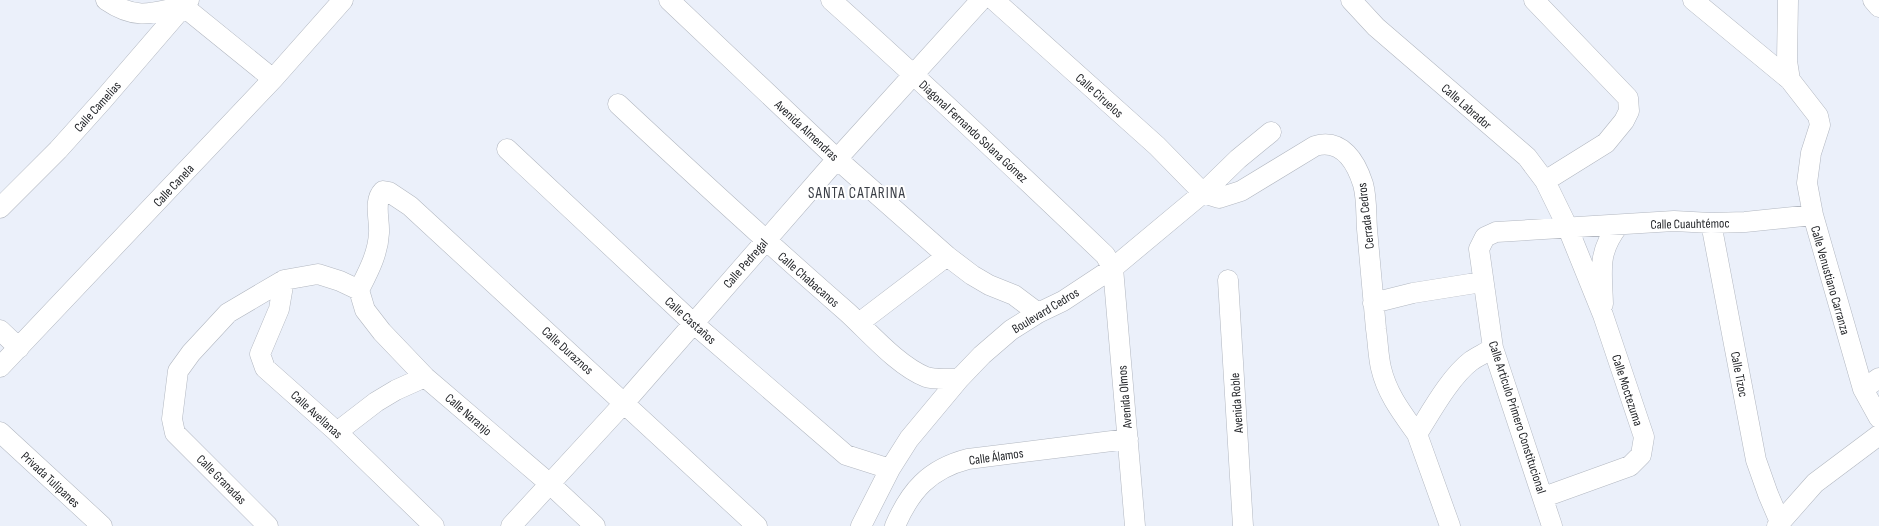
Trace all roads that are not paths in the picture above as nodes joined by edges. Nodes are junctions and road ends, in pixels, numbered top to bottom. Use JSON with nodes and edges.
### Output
{"nodes":[{"id":1,"x":106,"y":0,"type":"edge"},
{"id":2,"x":343,"y":0,"type":"edge"},
{"id":3,"x":669,"y":0,"type":"edge"},
{"id":4,"x":830,"y":0,"type":"edge"},
{"id":5,"x":981,"y":0,"type":"edge"},
{"id":6,"x":994,"y":0,"type":"edge"},
{"id":7,"x":1534,"y":0,"type":"edge"},
{"id":8,"x":1693,"y":0,"type":"edge"},
{"id":9,"x":1788,"y":0,"type":"edge"},
{"id":10,"x":1873,"y":0,"type":"edge"},
{"id":11,"x":1356,"y":1,"type":"edge"},
{"id":12,"x":186,"y":3,"type":"edge"},
{"id":13,"x":1879,"y":7,"type":"edge"},
{"id":14,"x":914,"y":75,"type":"junction"},
{"id":15,"x":274,"y":78,"type":"junction"},
{"id":16,"x":1790,"y":80,"type":"junction"},
{"id":17,"x":618,"y":104,"type":"dead end"},
{"id":18,"x":1271,"y":132,"type":"dead end"},
{"id":19,"x":507,"y":149,"type":"dead end"},
{"id":20,"x":837,"y":158,"type":"junction"},
{"id":21,"x":1545,"y":181,"type":"junction"},
{"id":22,"x":1203,"y":193,"type":"junction"},
{"id":23,"x":0,"y":208,"type":"edge"},
{"id":24,"x":1813,"y":215,"type":"junction"},
{"id":25,"x":1711,"y":224,"type":"junction"},
{"id":26,"x":1566,"y":226,"type":"junction"},
{"id":27,"x":1618,"y":226,"type":"junction"},
{"id":28,"x":1485,"y":237,"type":"joint"},
{"id":29,"x":765,"y":240,"type":"junction"},
{"id":30,"x":947,"y":256,"type":"junction"},
{"id":31,"x":1113,"y":268,"type":"junction"},
{"id":32,"x":284,"y":280,"type":"junction"},
{"id":33,"x":1228,"y":280,"type":"dead end"},
{"id":34,"x":1482,"y":282,"type":"junction"},
{"id":35,"x":359,"y":290,"type":"junction"},
{"id":36,"x":1373,"y":303,"type":"junction"},
{"id":37,"x":1038,"y":313,"type":"junction"},
{"id":38,"x":1603,"y":315,"type":"junction"},
{"id":39,"x":693,"y":323,"type":"junction"},
{"id":40,"x":859,"y":323,"type":"junction"},
{"id":41,"x":0,"y":330,"type":"edge"},
{"id":42,"x":19,"y":348,"type":"junction"},
{"id":43,"x":1493,"y":348,"type":"junction"},
{"id":44,"x":0,"y":367,"type":"edge"},
{"id":45,"x":425,"y":377,"type":"junction"},
{"id":46,"x":959,"y":379,"type":"junction"},
{"id":47,"x":1871,"y":384,"type":"edge"},
{"id":48,"x":625,"y":402,"type":"junction"},
{"id":49,"x":1879,"y":418,"type":"edge"},
{"id":50,"x":0,"y":432,"type":"edge"},
{"id":51,"x":337,"y":432,"type":"junction"},
{"id":52,"x":1417,"y":434,"type":"junction"},
{"id":53,"x":1879,"y":435,"type":"edge"},
{"id":54,"x":1128,"y":440,"type":"junction"},
{"id":55,"x":890,"y":469,"type":"junction"},
{"id":56,"x":550,"y":484,"type":"junction"},
{"id":57,"x":1544,"y":497,"type":"junction"},
{"id":58,"x":1779,"y":524,"type":"edge"},
{"id":59,"x":102,"y":526,"type":"edge"},
{"id":60,"x":268,"y":526,"type":"edge"},
{"id":61,"x":434,"y":526,"type":"edge"},
{"id":62,"x":511,"y":526,"type":"edge"},
{"id":63,"x":595,"y":526,"type":"edge"},
{"id":64,"x":757,"y":526,"type":"edge"},
{"id":65,"x":861,"y":526,"type":"edge"},
{"id":66,"x":895,"y":526,"type":"edge"},
{"id":67,"x":1135,"y":526,"type":"edge"},
{"id":68,"x":1243,"y":526,"type":"edge"},
{"id":69,"x":1450,"y":526,"type":"edge"},
{"id":70,"x":1552,"y":526,"type":"edge"}],
"edges":[{"from":1,"to":12,"type":"street"},
{"from":2,"to":15,"type":"street","name":"Calle Canela"},
{"from":3,"to":20,"type":"street","name":"Avenida Almendras"},
{"from":4,"to":14,"type":"street","name":"Diagonal Fernando Solana Gómez"},
{"from":5,"to":14,"type":"street","name":"Calle Pedregal"},
{"from":6,"to":22,"type":"street","name":"Calle Ciruelos"},
{"from":7,"to":21,"type":"street"},
{"from":8,"to":16,"type":"street","name":"Calle Venustiano Carranza"},
{"from":9,"to":16,"type":"street"},
{"from":10,"to":13,"type":"street"},
{"from":11,"to":21,"type":"street","name":"Calle Labrador"},
{"from":12,"to":15,"type":"street"},
{"from":12,"to":23,"type":"street","name":"Calle Camelias"},
{"from":14,"to":20,"type":"street","name":"Calle Pedregal"},
{"from":14,"to":31,"type":"street","name":"Diagonal Fernando Solana Gómez"},
{"from":15,"to":42,"type":"street","name":"Calle Canela"},
{"from":16,"to":24,"type":"street","name":"Calle Venustiano Carranza"},
{"from":17,"to":29,"type":"street","name":"Calle Chabacanos"},
{"from":18,"to":22,"type":"street","name":"Boulevard Cedros"},
{"from":19,"to":39,"type":"street","name":"Calle Castaños"},
{"from":20,"to":29,"type":"street","name":"Calle Pedregal"},
{"from":20,"to":30,"type":"street","name":"Avenida Almendras"},
{"from":21,"to":26,"type":"street","name":"Calle Labrador"},
{"from":22,"to":31,"type":"street","name":"Boulevard Cedros"},
{"from":22,"to":36,"type":"street","name":"Cerrada Cedros"},
{"from":24,"to":25,"type":"street","name":"Calle Cuauhtémoc"},
{"from":24,"to":47,"type":"street","name":"Calle Venustiano Carranza"},
{"from":25,"to":27,"type":"street","name":"Calle Cuauhtémoc"},
{"from":25,"to":58,"type":"street","name":"Calle Tizoc"},
{"from":26,"to":27,"type":"street","name":"Calle Cuauhtémoc"},
{"from":26,"to":28,"type":"street","name":"Calle Cuauhtémoc"},
{"from":26,"to":38,"type":"street","name":"Calle Moctezuma"},
{"from":27,"to":38,"type":"street"},
{"from":28,"to":34,"type":"street","name":"Calle Articulo Primero Constitucional"},
{"from":29,"to":39,"type":"street","name":"Calle Pedregal"},
{"from":29,"to":40,"type":"street","name":"Calle Chabacanos"},
{"from":30,"to":37,"type":"street","name":"Avenida Almendras"},
{"from":30,"to":40,"type":"street"},
{"from":31,"to":37,"type":"street","name":"Boulevard Cedros"},
{"from":31,"to":54,"type":"street","name":"Avenida Olmos"},
{"from":32,"to":35,"type":"street"},
{"from":32,"to":51,"type":"street","name":"Calle Avellanas"},
{"from":32,"to":60,"type":"street","name":"Calle Granadas"},
{"from":33,"to":68,"type":"street","name":"Avenida Roble"},
{"from":34,"to":36,"type":"street"},
{"from":34,"to":43,"type":"street","name":"Calle Articulo Primero Constitucional"},
{"from":35,"to":45,"type":"street","name":"Calle Naranjo"},
{"from":35,"to":48,"type":"street","name":"Calle Duraznos"},
{"from":36,"to":52,"type":"street","name":"Cerrada Cedros"},
{"from":37,"to":46,"type":"street","name":"Boulevard Cedros"},
{"from":38,"to":57,"type":"street","name":"Calle Moctezuma"},
{"from":39,"to":48,"type":"street","name":"Calle Pedregal"},
{"from":39,"to":55,"type":"street","name":"Calle Castaños"},
{"from":40,"to":46,"type":"street","name":"Calle Chabacanos"},
{"from":41,"to":42,"type":"street"},
{"from":42,"to":44,"type":"street","name":"Calle Canela"},
{"from":43,"to":52,"type":"street"},
{"from":43,"to":57,"type":"street","name":"Calle Articulo Primero Constitucional"},
{"from":45,"to":51,"type":"street"},
{"from":45,"to":56,"type":"street","name":"Calle Naranjo"},
{"from":46,"to":55,"type":"street","name":"Boulevard Cedros"},
{"from":47,"to":49,"type":"street","name":"Calle Venustiano Carranza"},
{"from":48,"to":56,"type":"street","name":"Calle Pedregal"},
{"from":48,"to":64,"type":"street","name":"Calle Duraznos"},
{"from":50,"to":59,"type":"street","name":"Privada Tulipanes"},
{"from":51,"to":61,"type":"street","name":"Calle Avellanas"},
{"from":52,"to":69,"type":"street","name":"Cerrada Cedros"},
{"from":53,"to":58,"type":"street"},
{"from":54,"to":66,"type":"street","name":"Calle Álamos"},
{"from":54,"to":67,"type":"street","name":"Avenida Olmos"},
{"from":55,"to":65,"type":"street","name":"Boulevard Cedros"},
{"from":56,"to":62,"type":"street","name":"Calle Pedregal"},
{"from":56,"to":63,"type":"street","name":"Calle Naranjo"},
{"from":57,"to":70,"type":"street","name":"Calle Articulo Primero Constitucional"}]}
